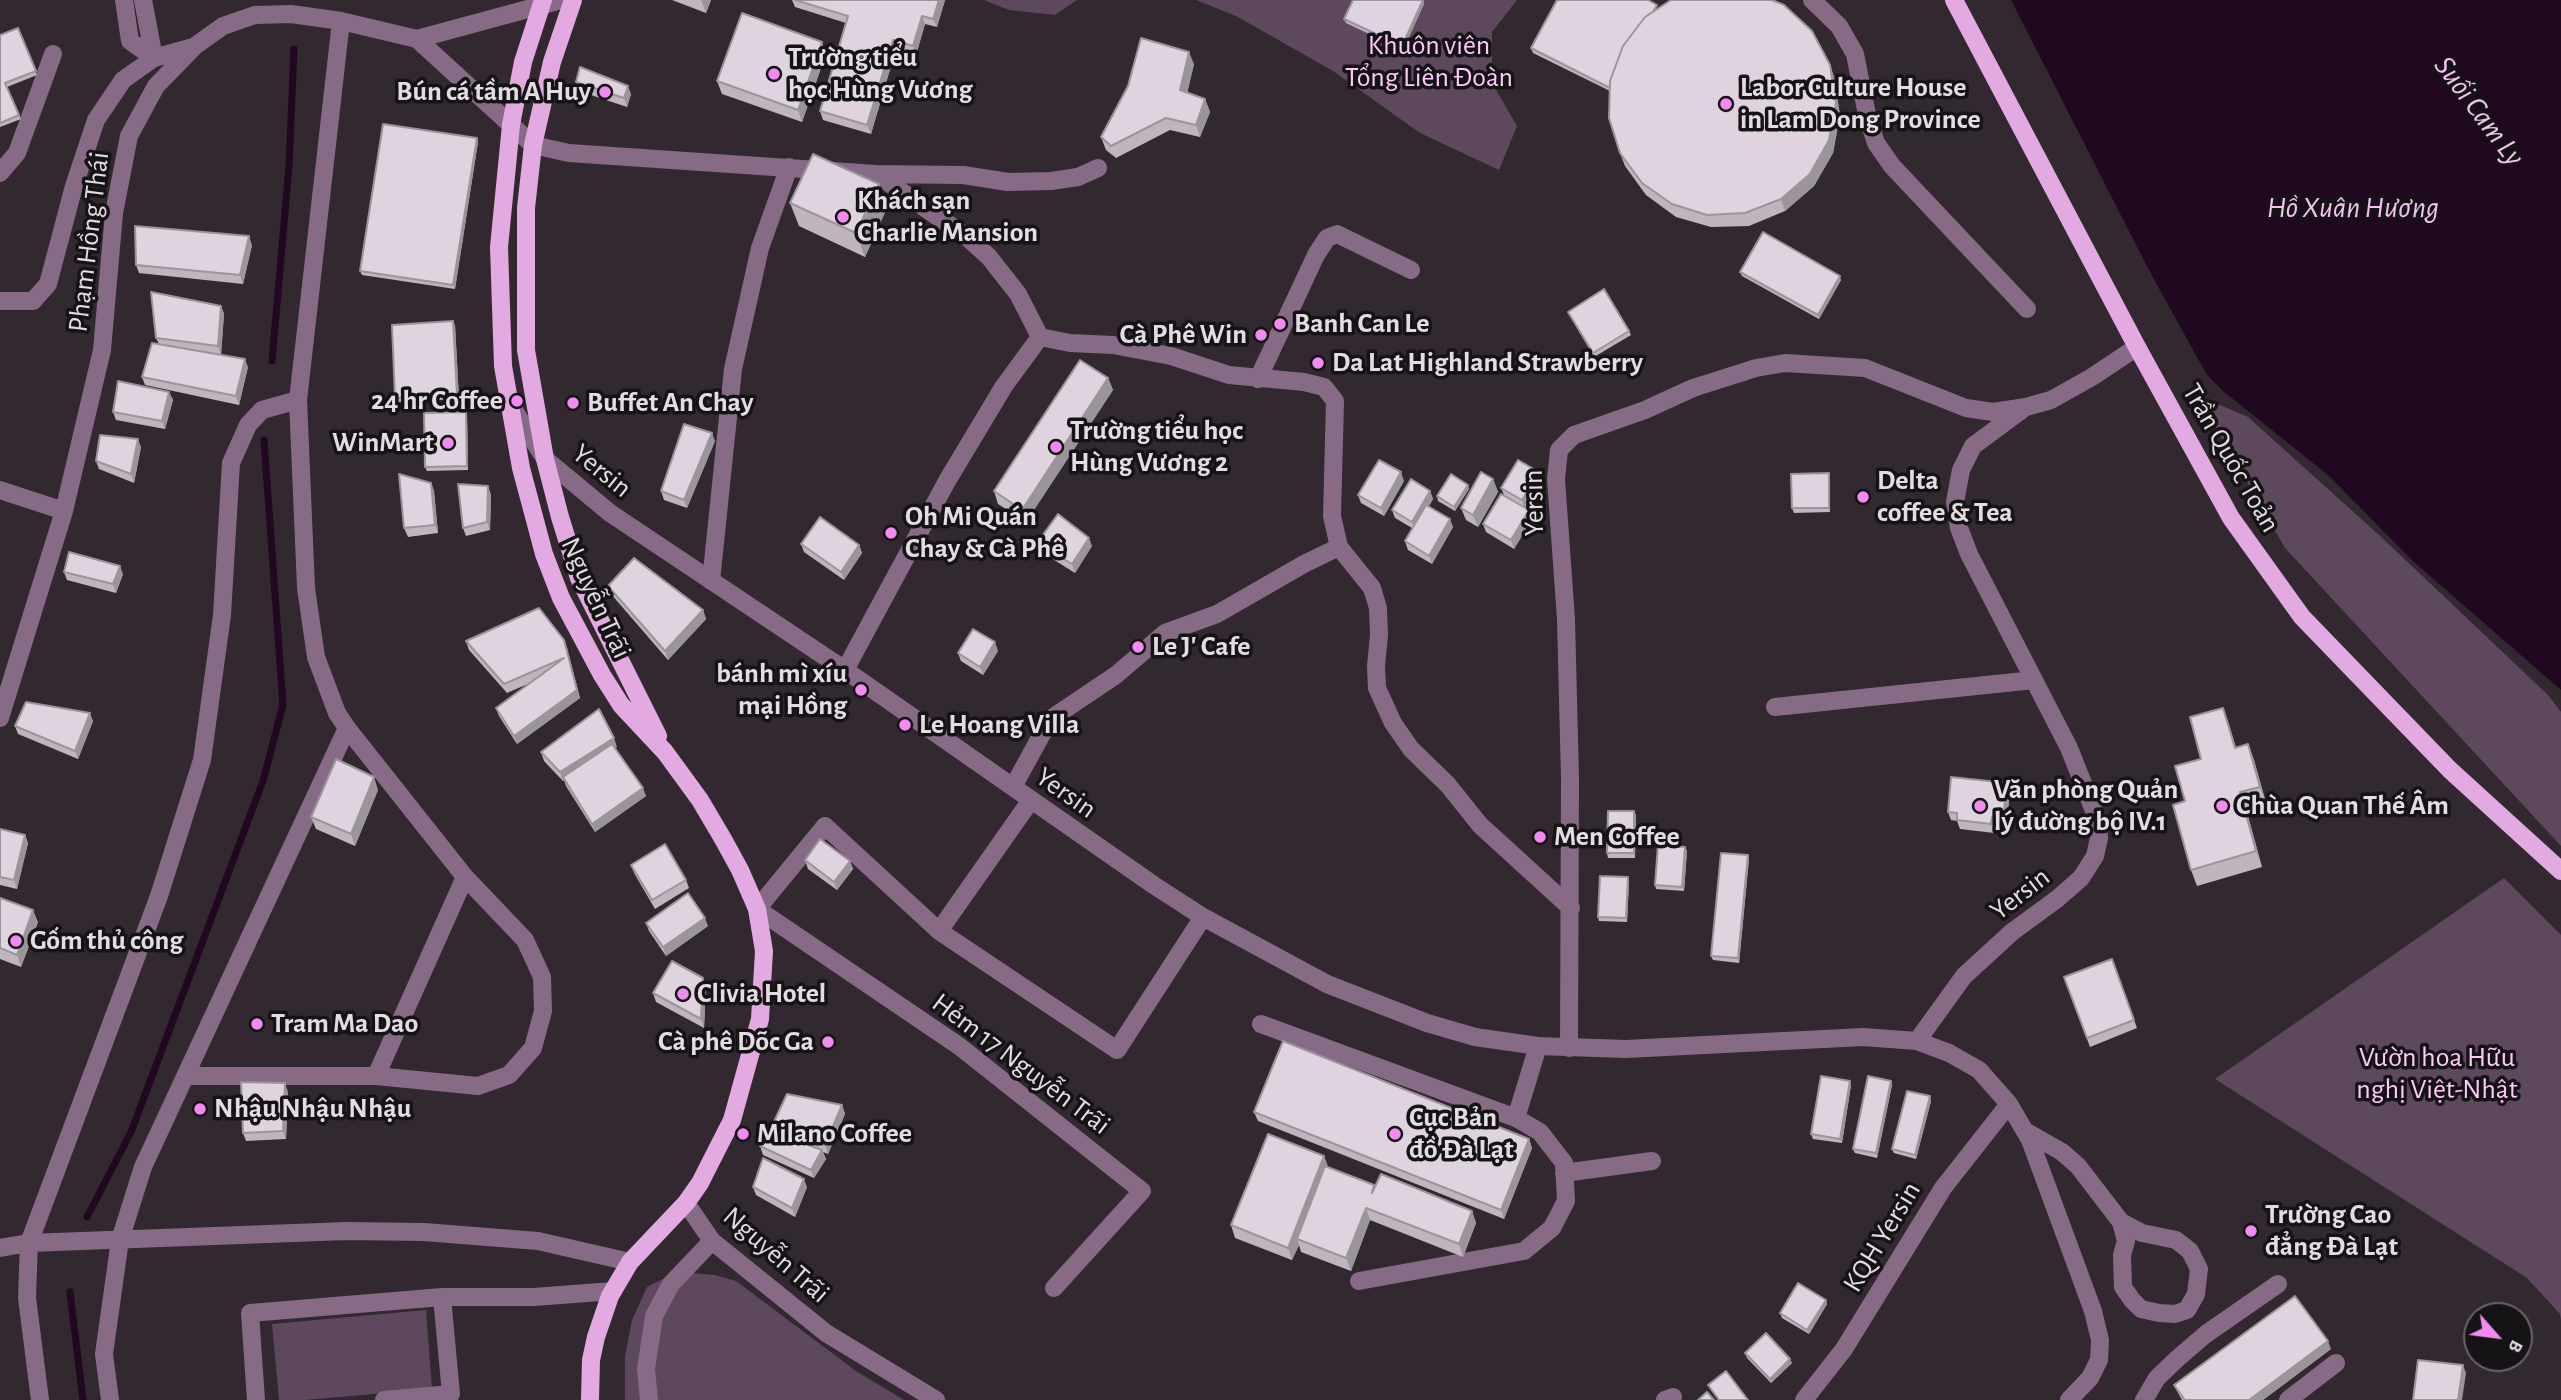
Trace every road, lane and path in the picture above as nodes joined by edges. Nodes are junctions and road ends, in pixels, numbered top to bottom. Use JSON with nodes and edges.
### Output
{"nodes":[{"id":1,"x":124,"y":0,"type":"edge"},
{"id":2,"x":143,"y":0,"type":"edge"},
{"id":3,"x":561,"y":0,"type":"edge"},
{"id":4,"x":573,"y":0,"type":"edge"},
{"id":5,"x":1812,"y":0,"type":"edge"},
{"id":6,"x":1954,"y":0,"type":"edge"},
{"id":7,"x":541,"y":3,"type":"edge"},
{"id":8,"x":341,"y":21,"type":"junction"},
{"id":9,"x":417,"y":39,"type":"junction"},
{"id":10,"x":195,"y":46,"type":"junction"},
{"id":11,"x":53,"y":54,"type":"dead end"},
{"id":12,"x":154,"y":58,"type":"junction"},
{"id":13,"x":511,"y":125,"type":"junction"},
{"id":14,"x":533,"y":145,"type":"junction"},
{"id":15,"x":789,"y":167,"type":"junction"},
{"id":16,"x":1098,"y":168,"type":"dead end"},
{"id":17,"x":0,"y":173,"type":"edge"},
{"id":18,"x":876,"y":174,"type":"junction"},
{"id":19,"x":1411,"y":270,"type":"dead end"},
{"id":20,"x":0,"y":301,"type":"edge"},
{"id":21,"x":2027,"y":309,"type":"dead end"},
{"id":22,"x":1040,"y":337,"type":"junction"},
{"id":23,"x":2137,"y":347,"type":"junction"},
{"id":24,"x":1258,"y":379,"type":"junction"},
{"id":25,"x":298,"y":400,"type":"junction"},
{"id":26,"x":510,"y":404,"type":"junction"},
{"id":27,"x":2026,"y":407,"type":"junction"},
{"id":28,"x":545,"y":459,"type":"junction"},
{"id":29,"x":0,"y":490,"type":"edge"},
{"id":30,"x":64,"y":510,"type":"junction"},
{"id":31,"x":1339,"y":547,"type":"junction"},
{"id":32,"x":711,"y":581,"type":"junction"},
{"id":33,"x":845,"y":670,"type":"junction"},
{"id":34,"x":2034,"y":680,"type":"junction"},
{"id":35,"x":3,"y":699,"type":"edge"},
{"id":36,"x":1775,"y":706,"type":"dead end"},
{"id":37,"x":0,"y":718,"type":"edge"},
{"id":38,"x":347,"y":728,"type":"junction"},
{"id":39,"x":665,"y":752,"type":"junction"},
{"id":40,"x":1013,"y":788,"type":"junction"},
{"id":41,"x":1031,"y":800,"type":"junction"},
{"id":42,"x":2561,"y":871,"type":"edge"},
{"id":43,"x":465,"y":877,"type":"junction"},
{"id":44,"x":1570,"y":908,"type":"junction"},
{"id":45,"x":757,"y":909,"type":"junction"},
{"id":46,"x":1203,"y":917,"type":"junction"},
{"id":47,"x":939,"y":931,"type":"junction"},
{"id":48,"x":1261,"y":1024,"type":"dead end"},
{"id":49,"x":1917,"y":1041,"type":"junction"},
{"id":50,"x":1538,"y":1046,"type":"junction"},
{"id":51,"x":1569,"y":1048,"type":"junction"},
{"id":52,"x":186,"y":1076,"type":"junction"},
{"id":53,"x":376,"y":1076,"type":"junction"},
{"id":54,"x":2009,"y":1104,"type":"junction"},
{"id":55,"x":1516,"y":1118,"type":"junction"},
{"id":56,"x":2025,"y":1131,"type":"junction"},
{"id":57,"x":1652,"y":1161,"type":"dead end"},
{"id":58,"x":1564,"y":1173,"type":"junction"},
{"id":59,"x":686,"y":1203,"type":"junction"},
{"id":60,"x":2121,"y":1222,"type":"junction"},
{"id":61,"x":120,"y":1240,"type":"junction"},
{"id":62,"x":712,"y":1241,"type":"junction"},
{"id":63,"x":29,"y":1243,"type":"junction"},
{"id":64,"x":0,"y":1248,"type":"edge"},
{"id":65,"x":630,"y":1262,"type":"junction"},
{"id":66,"x":1359,"y":1281,"type":"dead end"},
{"id":67,"x":2277,"y":1284,"type":"dead end"},
{"id":68,"x":1054,"y":1288,"type":"dead end"},
{"id":69,"x":613,"y":1291,"type":"junction"},
{"id":70,"x":442,"y":1297,"type":"junction"},
{"id":71,"x":2187,"y":1310,"type":"junction"},
{"id":72,"x":2206,"y":1334,"type":"junction"},
{"id":73,"x":2336,"y":1363,"type":"dead end"},
{"id":74,"x":40,"y":1400,"type":"edge"},
{"id":75,"x":110,"y":1400,"type":"edge"},
{"id":76,"x":256,"y":1400,"type":"edge"},
{"id":77,"x":384,"y":1400,"type":"edge"},
{"id":78,"x":590,"y":1400,"type":"edge"},
{"id":79,"x":649,"y":1400,"type":"edge"},
{"id":80,"x":936,"y":1400,"type":"edge"},
{"id":81,"x":1804,"y":1400,"type":"edge"},
{"id":82,"x":2069,"y":1400,"type":"edge"},
{"id":83,"x":2144,"y":1400,"type":"edge"},
{"id":84,"x":2288,"y":1400,"type":"edge"}],
"edges":[{"from":1,"to":12,"type":"street"},
{"from":2,"to":12,"type":"street"},
{"from":3,"to":7,"type":"street"},
{"from":4,"to":14,"type":"main road","name":"Yersin"},
{"from":5,"to":21,"type":"street"},
{"from":6,"to":23,"type":"main road","name":"Trần Quốc Toản"},
{"from":7,"to":9,"type":"street"},
{"from":7,"to":13,"type":"main road","name":"Yersin"},
{"from":8,"to":9,"type":"street","name":"Phạm Hồng Thái"},
{"from":8,"to":10,"type":"street","name":"Phạm Hồng Thái"},
{"from":8,"to":25,"type":"street"},
{"from":9,"to":13,"type":"street","name":"Phạm Hồng Thái"},
{"from":10,"to":12,"type":"street"},
{"from":10,"to":30,"type":"street","name":"Phạm Hồng Thái"},
{"from":11,"to":17,"type":"street"},
{"from":12,"to":20,"type":"street"},
{"from":13,"to":14,"type":"street","name":"Phạm Hồng Thái"},
{"from":13,"to":26,"type":"main road","name":"Yersin"},
{"from":14,"to":15,"type":"street"},
{"from":14,"to":28,"type":"main road","name":"Yersin"},
{"from":15,"to":18,"type":"street"},
{"from":15,"to":32,"type":"street"},
{"from":16,"to":18,"type":"street"},
{"from":18,"to":22,"type":"street"},
{"from":19,"to":24,"type":"street"},
{"from":22,"to":24,"type":"street"},
{"from":22,"to":33,"type":"street"},
{"from":23,"to":27,"type":"street","name":"Yersin"},
{"from":23,"to":42,"type":"main road","name":"Trần Quốc Toản"},
{"from":24,"to":31,"type":"street"},
{"from":25,"to":38,"type":"street"},
{"from":25,"to":63,"type":"street"},
{"from":26,"to":28,"type":"street","name":"Yersin"},
{"from":26,"to":39,"type":"main road","name":"Nguyễn Trãi"},
{"from":27,"to":34,"type":"street","name":"Yersin"},
{"from":27,"to":44,"type":"street","name":"Yersin"},
{"from":28,"to":32,"type":"street","name":"Yersin"},
{"from":28,"to":39,"type":"main road","name":"Nguyễn Trãi"},
{"from":29,"to":30,"type":"street"},
{"from":30,"to":35,"type":"street","name":"Phạm Hồng Thái"},
{"from":31,"to":40,"type":"street"},
{"from":31,"to":44,"type":"street"},
{"from":32,"to":33,"type":"street","name":"Yersin"},
{"from":33,"to":40,"type":"street","name":"Yersin"},
{"from":34,"to":36,"type":"street"},
{"from":34,"to":49,"type":"street","name":"Yersin"},
{"from":35,"to":37,"type":"street","name":"Phạm Hồng Thái"},
{"from":38,"to":43,"type":"street"},
{"from":38,"to":52,"type":"street"},
{"from":39,"to":45,"type":"main road","name":"Nguyễn Trãi"},
{"from":40,"to":41,"type":"street","name":"Yersin"},
{"from":41,"to":46,"type":"street","name":"Yersin"},
{"from":41,"to":47,"type":"street"},
{"from":43,"to":53,"type":"street"},
{"from":43,"to":53,"type":"street"},
{"from":44,"to":51,"type":"street","name":"Yersin"},
{"from":45,"to":47,"type":"street"},
{"from":45,"to":59,"type":"main road","name":"Nguyễn Trãi"},
{"from":45,"to":68,"type":"street","name":"Hẻm 17 Nguyễn Trãi"},
{"from":46,"to":47,"type":"street"},
{"from":46,"to":50,"type":"street","name":"Yersin"},
{"from":48,"to":55,"type":"street"},
{"from":49,"to":51,"type":"street","name":"Yersin"},
{"from":49,"to":54,"type":"street","name":"Yersin"},
{"from":50,"to":51,"type":"street","name":"Yersin"},
{"from":50,"to":55,"type":"street"},
{"from":52,"to":53,"type":"street"},
{"from":52,"to":61,"type":"street"},
{"from":54,"to":56,"type":"street","name":"Yersin"},
{"from":54,"to":81,"type":"street","name":"KQH Yersin"},
{"from":55,"to":58,"type":"street"},
{"from":56,"to":60,"type":"street"},
{"from":56,"to":82,"type":"street","name":"Yersin"},
{"from":57,"to":58,"type":"street"},
{"from":58,"to":66,"type":"street"},
{"from":59,"to":62,"type":"street","name":"Nguyễn Trãi"},
{"from":59,"to":65,"type":"main road"},
{"from":60,"to":71,"type":"street"},
{"from":60,"to":71,"type":"street"},
{"from":61,"to":63,"type":"street"},
{"from":61,"to":65,"type":"street"},
{"from":61,"to":75,"type":"street"},
{"from":62,"to":79,"type":"street"},
{"from":62,"to":80,"type":"street","name":"Nguyễn Trãi"},
{"from":63,"to":64,"type":"street"},
{"from":63,"to":74,"type":"street"},
{"from":65,"to":69,"type":"main road"},
{"from":67,"to":72,"type":"street"},
{"from":69,"to":70,"type":"street"},
{"from":69,"to":78,"type":"main road"},
{"from":70,"to":76,"type":"street"},
{"from":70,"to":77,"type":"street"},
{"from":71,"to":72,"type":"street"},
{"from":72,"to":83,"type":"street"},
{"from":73,"to":84,"type":"street"}]}
